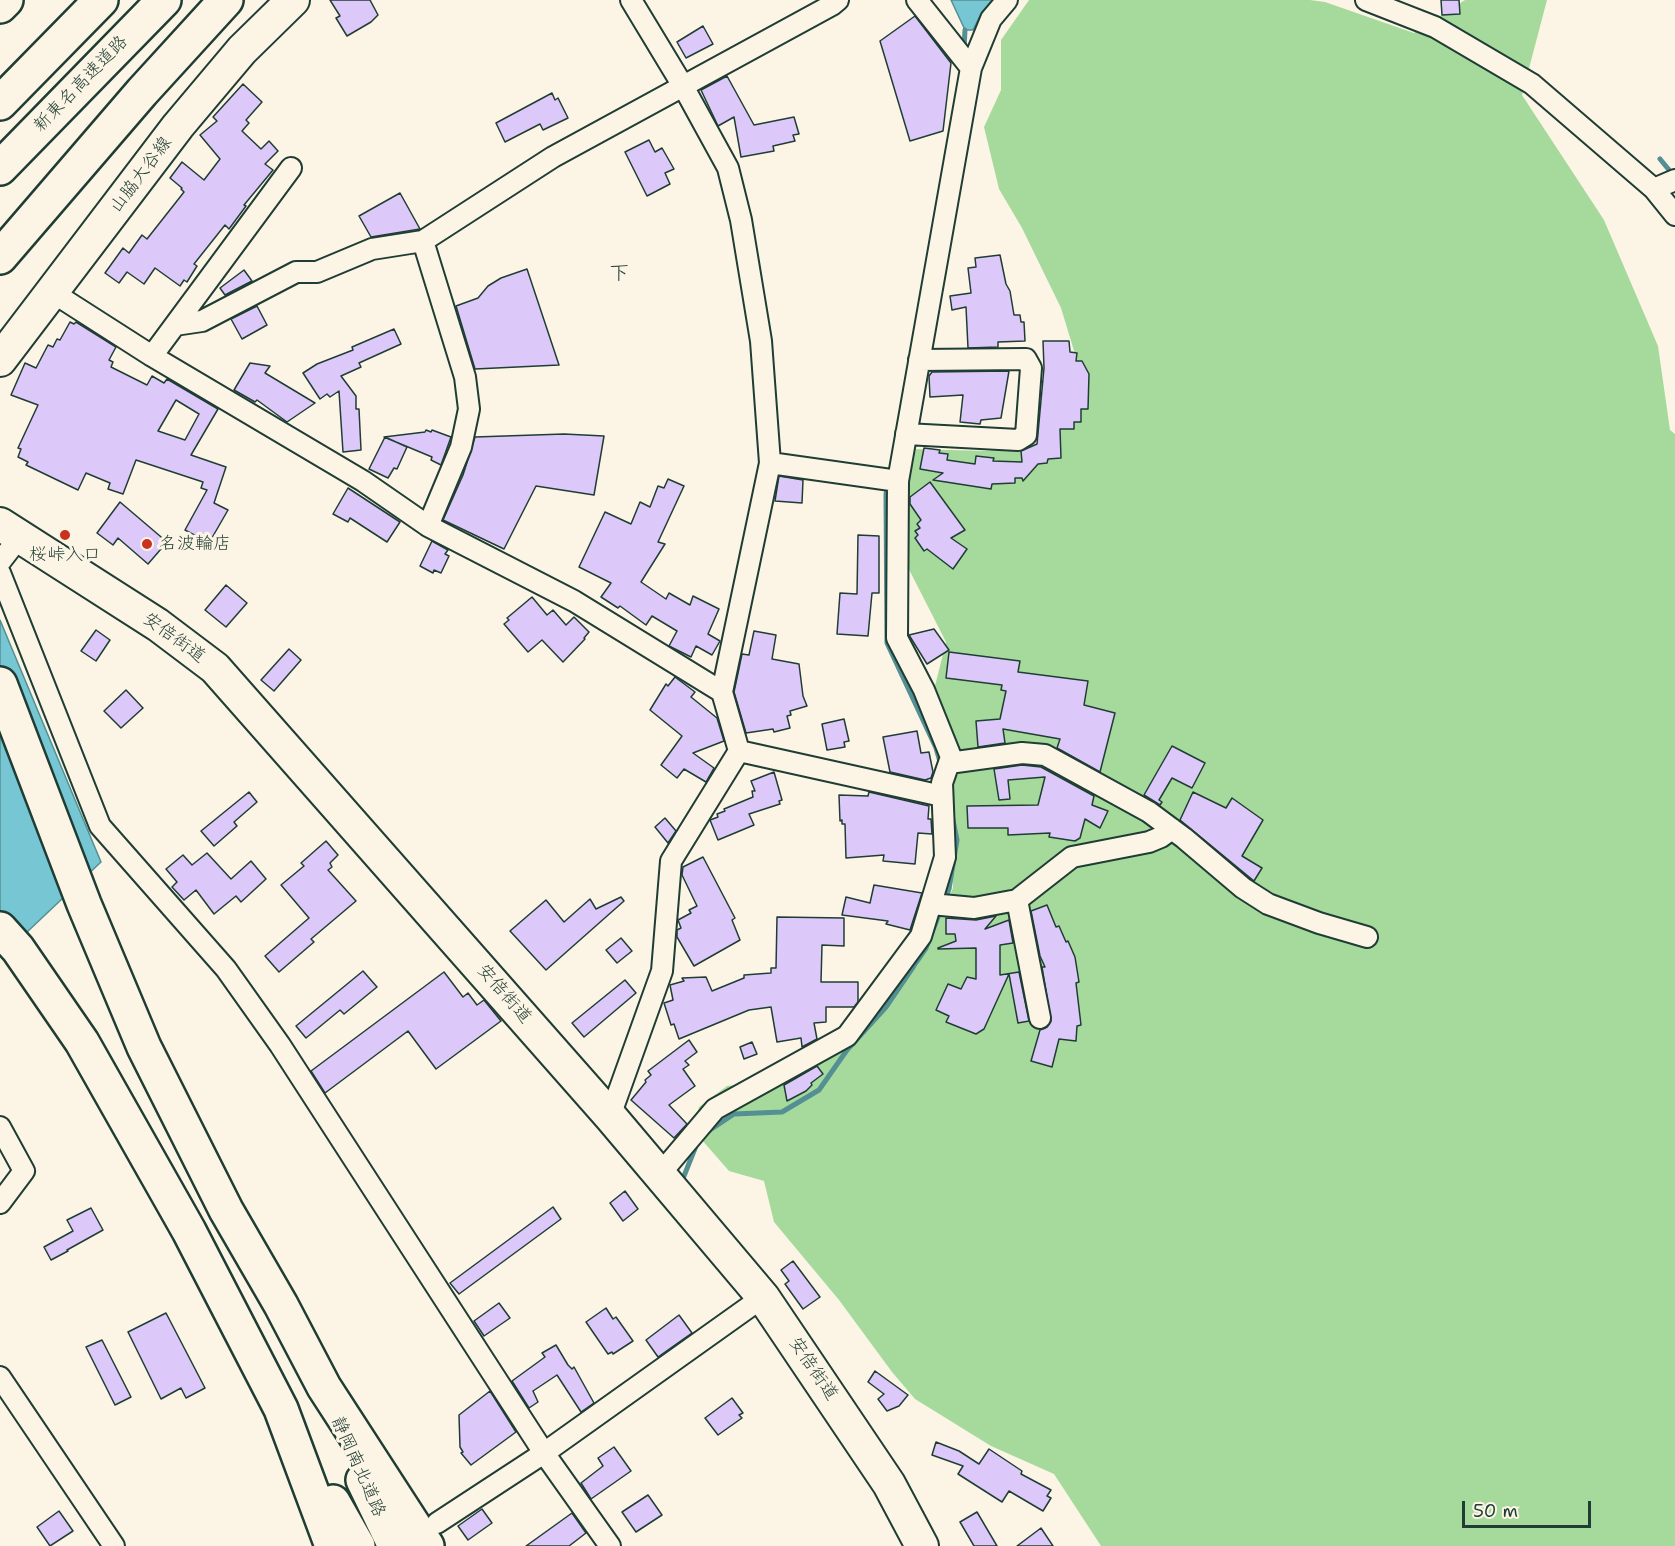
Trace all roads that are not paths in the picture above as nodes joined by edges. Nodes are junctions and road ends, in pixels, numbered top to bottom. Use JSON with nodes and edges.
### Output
{"nodes":[{"id":1,"x":6,"y":0,"type":"edge"},
{"id":2,"x":101,"y":0,"type":"edge"},
{"id":3,"x":164,"y":0,"type":"edge"},
{"id":4,"x":226,"y":0,"type":"edge"},
{"id":5,"x":293,"y":0,"type":"edge"},
{"id":6,"x":631,"y":0,"type":"edge"},
{"id":7,"x":838,"y":0,"type":"edge"},
{"id":8,"x":917,"y":0,"type":"edge"},
{"id":9,"x":1007,"y":0,"type":"edge"},
{"id":10,"x":1366,"y":0,"type":"edge"},
{"id":11,"x":0,"y":6,"type":"edge"},
{"id":12,"x":971,"y":68,"type":"junction"},
{"id":13,"x":683,"y":86,"type":"junction"},
{"id":14,"x":0,"y":103,"type":"edge"},
{"id":15,"x":0,"y":168,"type":"edge"},
{"id":16,"x":291,"y":168,"type":"dead end"},
{"id":17,"x":1675,"y":180,"type":"edge"},
{"id":18,"x":1654,"y":189,"type":"junction"},
{"id":19,"x":1675,"y":214,"type":"edge"},
{"id":20,"x":423,"y":241,"type":"junction"},
{"id":21,"x":0,"y":257,"type":"edge"},
{"id":22,"x":52,"y":292,"type":"junction"},
{"id":23,"x":175,"y":325,"type":"junction"},
{"id":24,"x":152,"y":356,"type":"junction"},
{"id":25,"x":0,"y":360,"type":"edge"},
{"id":26,"x":919,"y":360,"type":"junction"},
{"id":27,"x":906,"y":435,"type":"junction"},
{"id":28,"x":770,"y":463,"type":"junction"},
{"id":29,"x":898,"y":481,"type":"junction"},
{"id":30,"x":428,"y":526,"type":"junction"},
{"id":31,"x":10,"y":530,"type":"edge"},
{"id":32,"x":0,"y":562,"type":"edge"},
{"id":33,"x":0,"y":573,"type":"edge"},
{"id":34,"x":0,"y":684,"type":"edge"},
{"id":35,"x":722,"y":692,"type":"junction"},
{"id":36,"x":0,"y":717,"type":"edge"},
{"id":37,"x":740,"y":751,"type":"junction"},
{"id":38,"x":949,"y":763,"type":"junction"},
{"id":39,"x":942,"y":796,"type":"junction"},
{"id":40,"x":53,"y":822,"type":"junction"},
{"id":41,"x":1172,"y":829,"type":"junction"},
{"id":42,"x":1017,"y":900,"type":"junction"},
{"id":43,"x":931,"y":904,"type":"junction"},
{"id":44,"x":1367,"y":937,"type":"dead end"},
{"id":45,"x":9,"y":939,"type":"edge"},
{"id":46,"x":1040,"y":1018,"type":"dead end"},
{"id":47,"x":610,"y":1116,"type":"junction"},
{"id":48,"x":0,"y":1127,"type":"edge"},
{"id":49,"x":660,"y":1174,"type":"junction"},
{"id":50,"x":0,"y":1203,"type":"edge"},
{"id":51,"x":763,"y":1297,"type":"junction"},
{"id":52,"x":0,"y":1377,"type":"edge"},
{"id":53,"x":324,"y":1387,"type":"junction"},
{"id":54,"x":281,"y":1409,"type":"junction"},
{"id":55,"x":544,"y":1453,"type":"junction"},
{"id":56,"x":432,"y":1535,"type":"edge"},
{"id":57,"x":114,"y":1546,"type":"edge"},
{"id":58,"x":332,"y":1546,"type":"edge"},
{"id":59,"x":358,"y":1546,"type":"edge"},
{"id":60,"x":394,"y":1546,"type":"edge"},
{"id":61,"x":610,"y":1546,"type":"edge"},
{"id":62,"x":922,"y":1546,"type":"edge"}],
"edges":[{"from":1,"to":11,"type":"highway"},
{"from":2,"to":14,"type":"highway"},
{"from":3,"to":15,"type":"highway","name":"新東名高速道路"},
{"from":4,"to":21,"type":"highway"},
{"from":5,"to":22,"type":"main road","name":"山脇大谷線"},
{"from":6,"to":13,"type":"street"},
{"from":7,"to":13,"type":"street"},
{"from":8,"to":12,"type":"street"},
{"from":9,"to":12,"type":"street"},
{"from":10,"to":18,"type":"street"},
{"from":12,"to":26,"type":"street"},
{"from":13,"to":20,"type":"street"},
{"from":13,"to":28,"type":"street"},
{"from":16,"to":23,"type":"street"},
{"from":17,"to":18,"type":"street"},
{"from":18,"to":19,"type":"street"},
{"from":20,"to":23,"type":"street"},
{"from":20,"to":30,"type":"street"},
{"from":22,"to":24,"type":"street"},
{"from":22,"to":25,"type":"main road","name":"山脇大谷線"},
{"from":23,"to":24,"type":"street"},
{"from":24,"to":30,"type":"street"},
{"from":26,"to":27,"type":"street"},
{"from":26,"to":27,"type":"street"},
{"from":27,"to":29,"type":"street"},
{"from":28,"to":29,"type":"street"},
{"from":28,"to":35,"type":"street"},
{"from":29,"to":38,"type":"street"},
{"from":30,"to":35,"type":"street"},
{"from":31,"to":32,"type":"street"},
{"from":31,"to":47,"type":"main road","name":"安倍街道"},
{"from":33,"to":55,"type":"street"},
{"from":34,"to":40,"type":"highway"},
{"from":35,"to":37,"type":"street"},
{"from":36,"to":40,"type":"highway"},
{"from":37,"to":39,"type":"street"},
{"from":37,"to":47,"type":"street"},
{"from":38,"to":39,"type":"street"},
{"from":38,"to":41,"type":"street"},
{"from":39,"to":43,"type":"street"},
{"from":40,"to":53,"type":"highway"},
{"from":41,"to":42,"type":"street"},
{"from":41,"to":44,"type":"street"},
{"from":42,"to":43,"type":"street"},
{"from":42,"to":46,"type":"street"},
{"from":43,"to":49,"type":"street"},
{"from":45,"to":54,"type":"highway"},
{"from":47,"to":49,"type":"main road","name":"安倍街道"},
{"from":48,"to":50,"type":"street"},
{"from":49,"to":51,"type":"main road","name":"安倍街道"},
{"from":51,"to":55,"type":"street"},
{"from":51,"to":62,"type":"main road","name":"安倍街道"},
{"from":52,"to":57,"type":"street"},
{"from":53,"to":56,"type":"highway"},
{"from":53,"to":60,"type":"highway","name":"静岡南北道路"},
{"from":54,"to":58,"type":"highway"},
{"from":54,"to":59,"type":"highway","name":"静岡南北道路"},
{"from":55,"to":56,"type":"street"},
{"from":55,"to":61,"type":"street"}]}
